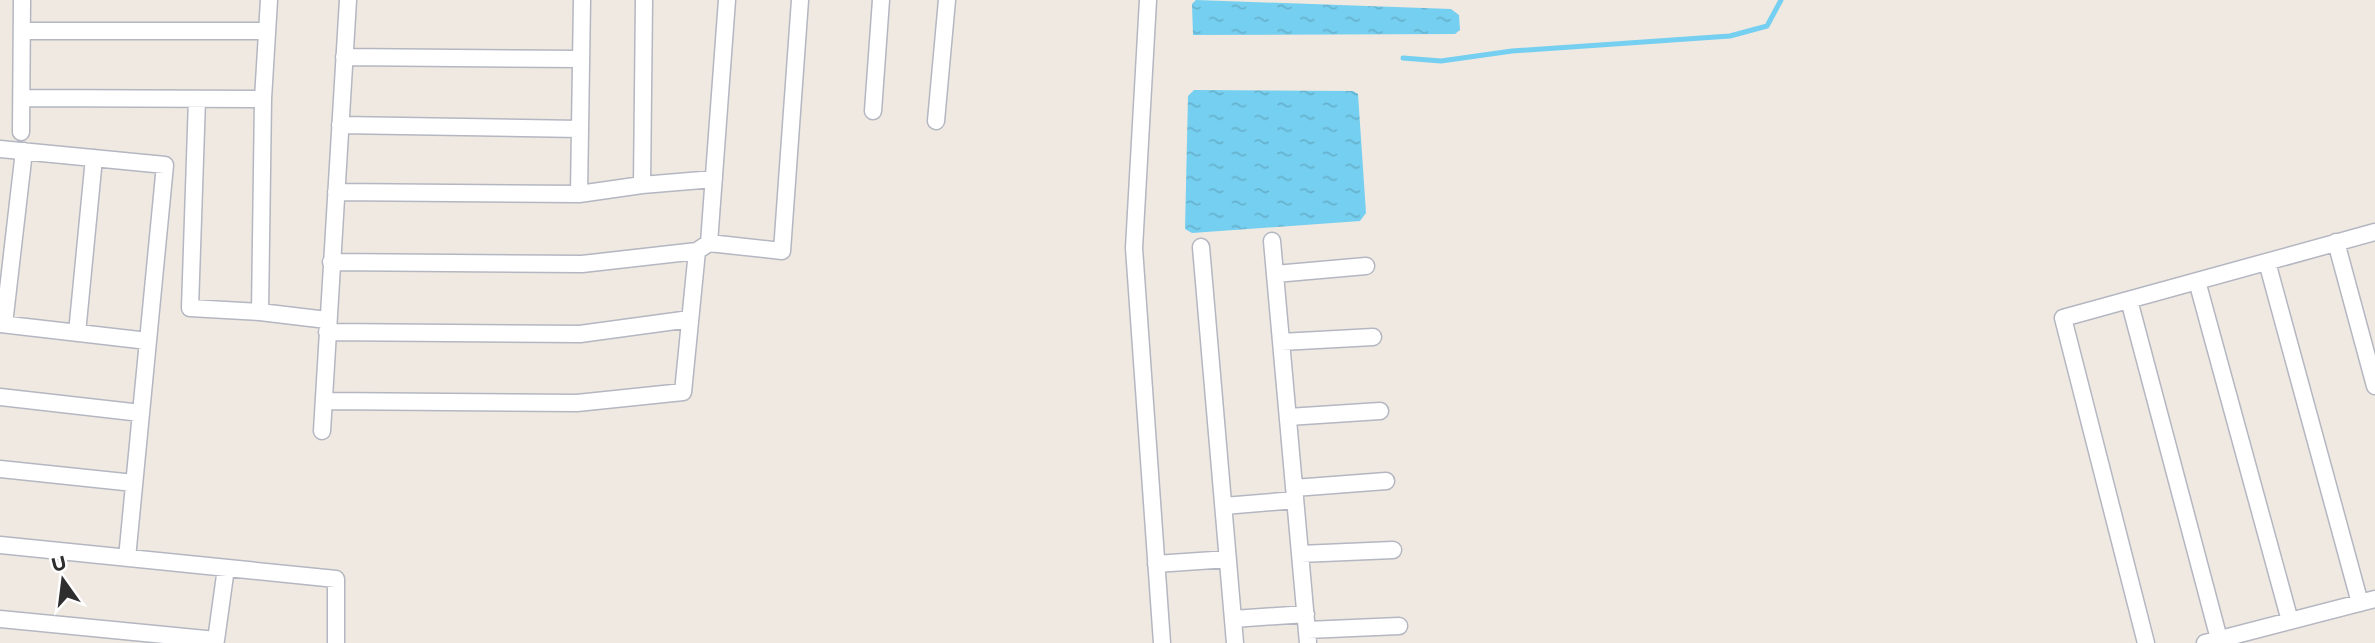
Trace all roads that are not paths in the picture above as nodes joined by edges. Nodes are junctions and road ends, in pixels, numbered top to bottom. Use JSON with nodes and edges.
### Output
{"nodes":[{"id":1,"x":22,"y":0,"type":"edge"},
{"id":2,"x":269,"y":0,"type":"edge"},
{"id":3,"x":348,"y":0,"type":"edge"},
{"id":4,"x":582,"y":0,"type":"edge"},
{"id":5,"x":645,"y":0,"type":"edge"},
{"id":6,"x":727,"y":0,"type":"edge"},
{"id":7,"x":800,"y":0,"type":"edge"},
{"id":8,"x":881,"y":0,"type":"edge"},
{"id":9,"x":947,"y":0,"type":"edge"},
{"id":10,"x":1148,"y":0,"type":"edge"},
{"id":11,"x":22,"y":31,"type":"junction"},
{"id":12,"x":267,"y":31,"type":"junction"},
{"id":13,"x":344,"y":57,"type":"junction"},
{"id":14,"x":581,"y":59,"type":"junction"},
{"id":15,"x":22,"y":98,"type":"junction"},
{"id":16,"x":197,"y":99,"type":"junction"},
{"id":17,"x":263,"y":99,"type":"junction"},
{"id":18,"x":873,"y":111,"type":"dead end"},
{"id":19,"x":936,"y":121,"type":"dead end"},
{"id":20,"x":340,"y":125,"type":"junction"},
{"id":21,"x":580,"y":129,"type":"junction"},
{"id":22,"x":21,"y":132,"type":"dead end"},
{"id":23,"x":0,"y":149,"type":"edge"},
{"id":24,"x":24,"y":152,"type":"junction"},
{"id":25,"x":93,"y":158,"type":"junction"},
{"id":26,"x":714,"y":179,"type":"junction"},
{"id":27,"x":642,"y":185,"type":"junction"},
{"id":28,"x":336,"y":192,"type":"junction"},
{"id":29,"x":579,"y":194,"type":"junction"},
{"id":30,"x":2375,"y":232,"type":"edge"},
{"id":31,"x":1272,"y":241,"type":"dead end"},
{"id":32,"x":2336,"y":242,"type":"junction"},
{"id":33,"x":703,"y":247,"type":"junction"},
{"id":34,"x":1201,"y":247,"type":"dead end"},
{"id":35,"x":331,"y":262,"type":"junction"},
{"id":36,"x":2267,"y":262,"type":"junction"},
{"id":37,"x":1366,"y":266,"type":"dead end"},
{"id":38,"x":1275,"y":274,"type":"junction"},
{"id":39,"x":2197,"y":281,"type":"junction"},
{"id":40,"x":2129,"y":300,"type":"junction"},
{"id":41,"x":260,"y":312,"type":"junction"},
{"id":42,"x":691,"y":319,"type":"junction"},
{"id":43,"x":2,"y":324,"type":"edge"},
{"id":44,"x":327,"y":326,"type":"junction"},
{"id":45,"x":77,"y":333,"type":"junction"},
{"id":46,"x":1373,"y":337,"type":"dead end"},
{"id":47,"x":148,"y":341,"type":"junction"},
{"id":48,"x":1281,"y":342,"type":"junction"},
{"id":49,"x":2375,"y":386,"type":"edge"},
{"id":50,"x":0,"y":397,"type":"edge"},
{"id":51,"x":324,"y":401,"type":"junction"},
{"id":52,"x":1380,"y":411,"type":"dead end"},
{"id":53,"x":141,"y":413,"type":"junction"},
{"id":54,"x":1288,"y":417,"type":"junction"},
{"id":55,"x":322,"y":431,"type":"dead end"},
{"id":56,"x":0,"y":469,"type":"edge"},
{"id":57,"x":1386,"y":481,"type":"dead end"},
{"id":58,"x":134,"y":483,"type":"junction"},
{"id":59,"x":1295,"y":494,"type":"junction"},
{"id":60,"x":1224,"y":506,"type":"junction"},
{"id":61,"x":0,"y":545,"type":"edge"},
{"id":62,"x":1393,"y":550,"type":"dead end"},
{"id":63,"x":1300,"y":554,"type":"junction"},
{"id":64,"x":127,"y":558,"type":"junction"},
{"id":65,"x":1228,"y":559,"type":"junction"},
{"id":66,"x":1156,"y":564,"type":"junction"},
{"id":67,"x":226,"y":568,"type":"junction"},
{"id":68,"x":2367,"y":601,"type":"edge"},
{"id":69,"x":0,"y":619,"type":"edge"},
{"id":70,"x":1233,"y":619,"type":"junction"},
{"id":71,"x":2290,"y":621,"type":"junction"},
{"id":72,"x":1399,"y":626,"type":"dead end"},
{"id":73,"x":1307,"y":629,"type":"edge"},
{"id":74,"x":2212,"y":641,"type":"edge"},
{"id":75,"x":336,"y":643,"type":"edge"},
{"id":76,"x":1162,"y":643,"type":"edge"},
{"id":77,"x":1236,"y":643,"type":"edge"},
{"id":78,"x":2146,"y":643,"type":"edge"}],
"edges":[{"from":1,"to":11,"type":"street"},
{"from":2,"to":12,"type":"street"},
{"from":3,"to":13,"type":"street"},
{"from":4,"to":14,"type":"street"},
{"from":5,"to":27,"type":"street"},
{"from":6,"to":26,"type":"street"},
{"from":7,"to":33,"type":"street"},
{"from":8,"to":18,"type":"street"},
{"from":9,"to":19,"type":"street"},
{"from":10,"to":66,"type":"street"},
{"from":11,"to":12,"type":"street"},
{"from":11,"to":15,"type":"street"},
{"from":12,"to":17,"type":"street"},
{"from":13,"to":14,"type":"street"},
{"from":13,"to":20,"type":"street"},
{"from":14,"to":21,"type":"street"},
{"from":15,"to":16,"type":"street"},
{"from":15,"to":22,"type":"street"},
{"from":16,"to":17,"type":"street"},
{"from":16,"to":41,"type":"street"},
{"from":17,"to":41,"type":"street"},
{"from":20,"to":21,"type":"street"},
{"from":20,"to":28,"type":"street"},
{"from":21,"to":29,"type":"street"},
{"from":23,"to":24,"type":"street"},
{"from":24,"to":25,"type":"street"},
{"from":24,"to":43,"type":"street"},
{"from":25,"to":45,"type":"street"},
{"from":25,"to":47,"type":"street"},
{"from":26,"to":27,"type":"street"},
{"from":26,"to":33,"type":"street"},
{"from":27,"to":29,"type":"street"},
{"from":28,"to":29,"type":"street"},
{"from":28,"to":35,"type":"street"},
{"from":30,"to":32,"type":"street"},
{"from":31,"to":38,"type":"street"},
{"from":32,"to":36,"type":"street"},
{"from":32,"to":49,"type":"street"},
{"from":33,"to":35,"type":"street"},
{"from":33,"to":42,"type":"street"},
{"from":34,"to":60,"type":"street"},
{"from":35,"to":44,"type":"street"},
{"from":36,"to":39,"type":"street"},
{"from":36,"to":68,"type":"street"},
{"from":37,"to":38,"type":"street"},
{"from":38,"to":48,"type":"street"},
{"from":39,"to":40,"type":"street"},
{"from":39,"to":71,"type":"street"},
{"from":40,"to":74,"type":"street"},
{"from":40,"to":78,"type":"street"},
{"from":41,"to":44,"type":"street"},
{"from":42,"to":44,"type":"street"},
{"from":42,"to":51,"type":"street"},
{"from":43,"to":45,"type":"street"},
{"from":44,"to":51,"type":"street"},
{"from":45,"to":47,"type":"street"},
{"from":46,"to":48,"type":"street"},
{"from":47,"to":53,"type":"street"},
{"from":48,"to":54,"type":"street"},
{"from":50,"to":53,"type":"street"},
{"from":51,"to":55,"type":"street"},
{"from":52,"to":54,"type":"street"},
{"from":53,"to":58,"type":"street"},
{"from":54,"to":59,"type":"street"},
{"from":56,"to":58,"type":"street"},
{"from":57,"to":59,"type":"street"},
{"from":58,"to":64,"type":"street"},
{"from":59,"to":60,"type":"street"},
{"from":59,"to":63,"type":"street"},
{"from":60,"to":65,"type":"street"},
{"from":61,"to":64,"type":"street"},
{"from":62,"to":63,"type":"street"},
{"from":63,"to":73,"type":"street"},
{"from":64,"to":67,"type":"street"},
{"from":65,"to":66,"type":"street"},
{"from":65,"to":70,"type":"street"},
{"from":66,"to":76,"type":"street"},
{"from":67,"to":69,"type":"street"},
{"from":67,"to":75,"type":"street"},
{"from":68,"to":71,"type":"street"},
{"from":70,"to":73,"type":"street"},
{"from":70,"to":77,"type":"street"},
{"from":71,"to":74,"type":"street"},
{"from":72,"to":73,"type":"street"}]}
